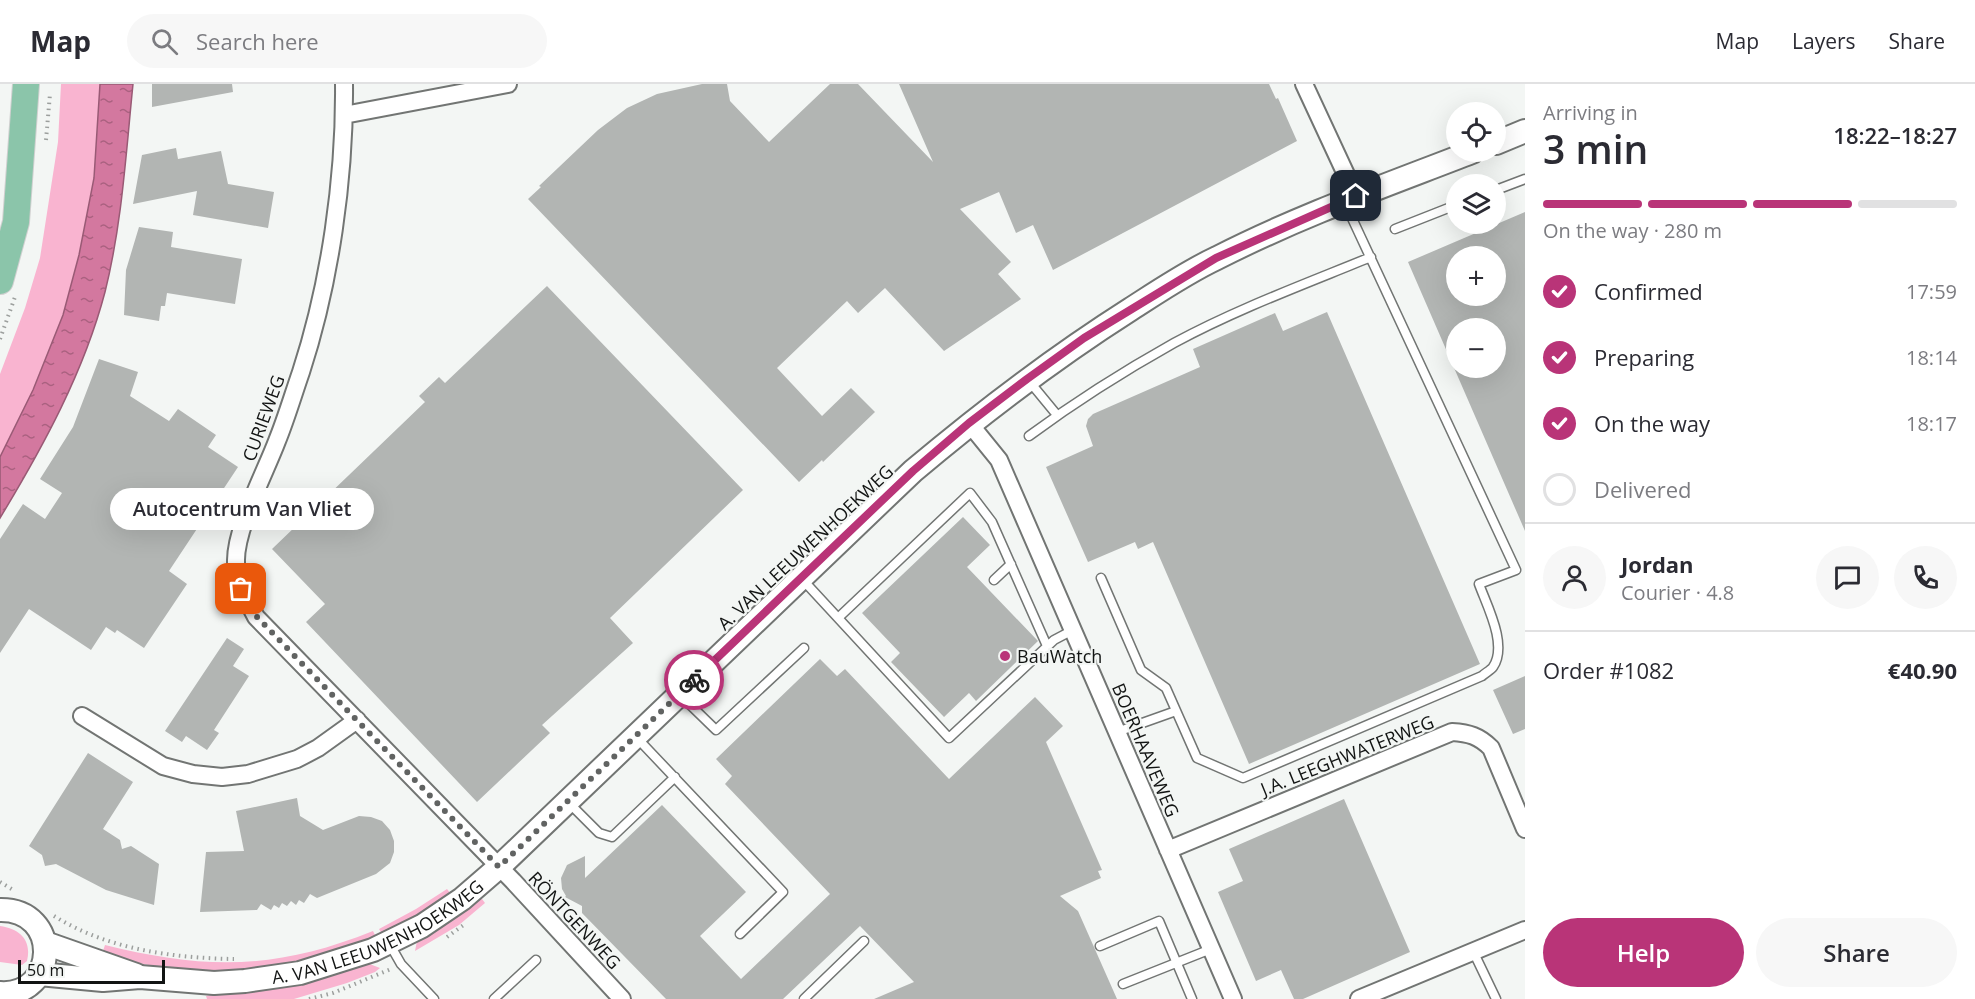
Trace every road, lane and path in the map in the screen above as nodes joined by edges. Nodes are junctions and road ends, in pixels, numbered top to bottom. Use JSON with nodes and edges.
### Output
{"nodes":[{"id":1,"x":26,"y":84,"type":"edge"},
{"id":2,"x":344,"y":84,"type":"edge"},
{"id":3,"x":508,"y":84,"type":"edge"},
{"id":4,"x":1304,"y":84,"type":"edge"},
{"id":5,"x":344,"y":115,"type":"junction"},
{"id":6,"x":1525,"y":131,"type":"edge"},
{"id":7,"x":1506,"y":139,"type":"edge"},
{"id":8,"x":1446,"y":162,"type":"edge"},
{"id":9,"x":1525,"y":179,"type":"edge"},
{"id":10,"x":1506,"y":186,"type":"edge"},
{"id":11,"x":1350,"y":199,"type":"junction"},
{"id":12,"x":1446,"y":209,"type":"edge"},
{"id":13,"x":1395,"y":229,"type":"dead end"},
{"id":14,"x":1371,"y":257,"type":"junction"},
{"id":15,"x":0,"y":281,"type":"edge"},
{"id":16,"x":1027,"y":379,"type":"junction"},
{"id":17,"x":1057,"y":415,"type":"junction"},
{"id":18,"x":969,"y":423,"type":"junction"},
{"id":19,"x":1029,"y":436,"type":"dead end"},
{"id":20,"x":1011,"y":564,"type":"junction"},
{"id":21,"x":801,"y":578,"type":"junction"},
{"id":22,"x":1101,"y":578,"type":"dead end"},
{"id":23,"x":994,"y":580,"type":"dead end"},
{"id":24,"x":838,"y":618,"type":"junction"},
{"id":25,"x":1073,"y":630,"type":"junction"},
{"id":26,"x":1047,"y":646,"type":"junction"},
{"id":27,"x":804,"y":648,"type":"dead end"},
{"id":28,"x":679,"y":694,"type":"junction"},
{"id":29,"x":1176,"y":711,"type":"junction"},
{"id":30,"x":82,"y":716,"type":"dead end"},
{"id":31,"x":357,"y":720,"type":"junction"},
{"id":32,"x":1117,"y":732,"type":"junction"},
{"id":33,"x":636,"y":736,"type":"junction"},
{"id":34,"x":675,"y":777,"type":"junction"},
{"id":35,"x":568,"y":802,"type":"junction"},
{"id":36,"x":1525,"y":829,"type":"edge"},
{"id":37,"x":1168,"y":850,"type":"junction"},
{"id":38,"x":499,"y":867,"type":"junction"},
{"id":39,"x":0,"y":910,"type":"edge"},
{"id":40,"x":1525,"y":930,"type":"edge"},
{"id":41,"x":83,"y":932,"type":"dead end"},
{"id":42,"x":740,"y":934,"type":"dead end"},
{"id":43,"x":864,"y":941,"type":"dead end"},
{"id":44,"x":45,"y":943,"type":"junction"},
{"id":45,"x":388,"y":943,"type":"junction"},
{"id":46,"x":1101,"y":946,"type":"dead end"},
{"id":47,"x":1211,"y":949,"type":"junction"},
{"id":48,"x":1473,"y":951,"type":"junction"},
{"id":49,"x":235,"y":959,"type":"dead end"},
{"id":50,"x":536,"y":960,"type":"dead end"},
{"id":51,"x":1177,"y":963,"type":"junction"},
{"id":52,"x":39,"y":974,"type":"junction"},
{"id":53,"x":140,"y":977,"type":"junction"},
{"id":54,"x":1123,"y":984,"type":"dead end"},
{"id":55,"x":13,"y":994,"type":"edge"},
{"id":56,"x":434,"y":999,"type":"edge"},
{"id":57,"x":494,"y":999,"type":"edge"},
{"id":58,"x":622,"y":999,"type":"edge"},
{"id":59,"x":804,"y":999,"type":"edge"},
{"id":60,"x":1192,"y":999,"type":"edge"},
{"id":61,"x":1233,"y":999,"type":"edge"},
{"id":62,"x":1359,"y":999,"type":"edge"},
{"id":63,"x":1496,"y":999,"type":"edge"}],
"edges":[{"from":1,"to":15,"type":"main road"},
{"from":2,"to":5,"type":"street","name":"CURIEWEG"},
{"from":3,"to":5,"type":"street"},
{"from":4,"to":11,"type":"street"},
{"from":5,"to":31,"type":"street","name":"CURIEWEG"},
{"from":6,"to":7,"type":"street"},
{"from":8,"to":11,"type":"street","name":"A. VAN LEEUWENHOEKWEG"},
{"from":9,"to":10,"type":"lane"},
{"from":11,"to":14,"type":"lane"},
{"from":11,"to":16,"type":"street","name":"A. VAN LEEUWENHOEKWEG"},
{"from":12,"to":13,"type":"lane"},
{"from":14,"to":17,"type":"lane"},
{"from":14,"to":29,"type":"lane"},
{"from":16,"to":17,"type":"lane"},
{"from":16,"to":18,"type":"street","name":"A. VAN LEEUWENHOEKWEG"},
{"from":17,"to":19,"type":"lane"},
{"from":18,"to":21,"type":"street","name":"A. VAN LEEUWENHOEKWEG"},
{"from":18,"to":25,"type":"street","name":"BOERHAAVEWEG"},
{"from":20,"to":23,"type":"lane"},
{"from":20,"to":24,"type":"lane"},
{"from":20,"to":26,"type":"lane"},
{"from":21,"to":24,"type":"lane"},
{"from":21,"to":28,"type":"street","name":"A. VAN LEEUWENHOEKWEG"},
{"from":22,"to":29,"type":"lane"},
{"from":24,"to":26,"type":"lane"},
{"from":25,"to":26,"type":"lane"},
{"from":25,"to":32,"type":"street","name":"BOERHAAVEWEG"},
{"from":27,"to":28,"type":"lane"},
{"from":28,"to":33,"type":"street","name":"A. VAN LEEUWENHOEKWEG"},
{"from":29,"to":32,"type":"lane"},
{"from":30,"to":31,"type":"street"},
{"from":31,"to":38,"type":"street","name":"CURIEWEG"},
{"from":32,"to":37,"type":"street","name":"BOERHAAVEWEG"},
{"from":33,"to":34,"type":"lane"},
{"from":33,"to":35,"type":"street","name":"A. VAN LEEUWENHOEKWEG"},
{"from":34,"to":35,"type":"lane"},
{"from":34,"to":42,"type":"lane"},
{"from":35,"to":38,"type":"street","name":"A. VAN LEEUWENHOEKWEG"},
{"from":36,"to":37,"type":"street","name":"J.A. LEEGHWATERWEG"},
{"from":37,"to":47,"type":"street","name":"BOERHAAVEWEG"},
{"from":38,"to":45,"type":"street","name":"A. VAN LEEUWENHOEKWEG"},
{"from":38,"to":58,"type":"street","name":"RÖNTGENWEG"},
{"from":39,"to":44,"type":"street"},
{"from":40,"to":48,"type":"street"},
{"from":41,"to":49,"type":"path"},
{"from":43,"to":59,"type":"lane"},
{"from":44,"to":52,"type":"street"},
{"from":44,"to":53,"type":"street","name":"A. VAN LEEUWENHOEKWEG"},
{"from":45,"to":53,"type":"street","name":"A. VAN LEEUWENHOEKWEG"},
{"from":45,"to":56,"type":"lane"},
{"from":46,"to":51,"type":"lane"},
{"from":47,"to":51,"type":"lane"},
{"from":47,"to":61,"type":"street","name":"BOERHAAVEWEG"},
{"from":48,"to":62,"type":"street"},
{"from":48,"to":63,"type":"lane"},
{"from":50,"to":57,"type":"lane"},
{"from":51,"to":54,"type":"lane"},
{"from":51,"to":60,"type":"lane"},
{"from":52,"to":53,"type":"street","name":"A. VAN LEEUWENHOEKWEG"},
{"from":52,"to":55,"type":"street"}]}
